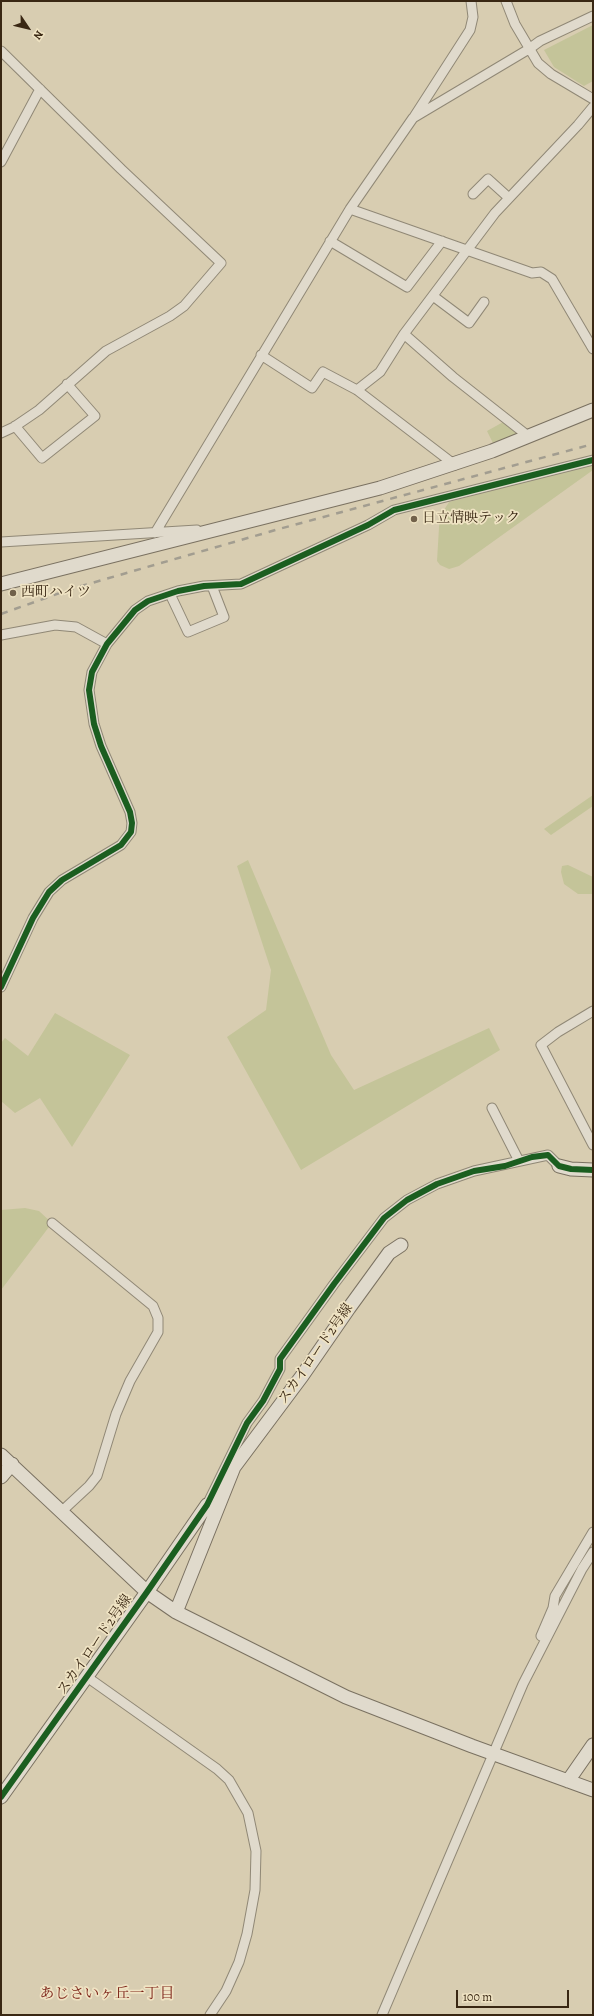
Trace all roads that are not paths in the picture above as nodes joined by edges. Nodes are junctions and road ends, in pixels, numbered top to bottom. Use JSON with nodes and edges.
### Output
{"nodes":[{"id":1,"x":471,"y":1,"type":"edge"},
{"id":2,"x":506,"y":1,"type":"edge"},
{"id":3,"x":593,"y":16,"type":"edge"},
{"id":4,"x":529,"y":50,"type":"junction"},
{"id":5,"x":1,"y":51,"type":"edge"},
{"id":6,"x":40,"y":90,"type":"junction"},
{"id":7,"x":593,"y":99,"type":"edge"},
{"id":8,"x":593,"y":107,"type":"edge"},
{"id":9,"x":413,"y":118,"type":"junction"},
{"id":10,"x":1,"y":162,"type":"edge"},
{"id":11,"x":473,"y":194,"type":"dead end"},
{"id":12,"x":509,"y":198,"type":"junction"},
{"id":13,"x":350,"y":209,"type":"junction"},
{"id":14,"x":330,"y":241,"type":"junction"},
{"id":15,"x":442,"y":241,"type":"junction"},
{"id":16,"x":467,"y":250,"type":"junction"},
{"id":17,"x":433,"y":296,"type":"junction"},
{"id":18,"x":484,"y":302,"type":"dead end"},
{"id":19,"x":404,"y":334,"type":"junction"},
{"id":20,"x":593,"y":349,"type":"edge"},
{"id":21,"x":261,"y":355,"type":"junction"},
{"id":22,"x":67,"y":384,"type":"junction"},
{"id":23,"x":357,"y":390,"type":"junction"},
{"id":24,"x":593,"y":410,"type":"edge"},
{"id":25,"x":15,"y":426,"type":"junction"},
{"id":26,"x":1,"y":433,"type":"edge"},
{"id":27,"x":528,"y":436,"type":"junction"},
{"id":28,"x":593,"y":460,"type":"edge"},
{"id":29,"x":454,"y":464,"type":"junction"},
{"id":30,"x":221,"y":529,"type":"junction"},
{"id":31,"x":155,"y":533,"type":"junction"},
{"id":32,"x":1,"y":542,"type":"edge"},
{"id":33,"x":1,"y":584,"type":"edge"},
{"id":34,"x":212,"y":586,"type":"junction"},
{"id":35,"x":170,"y":594,"type":"junction"},
{"id":36,"x":1,"y":635,"type":"edge"},
{"id":37,"x":107,"y":644,"type":"junction"},
{"id":38,"x":1,"y":987,"type":"edge"},
{"id":39,"x":593,"y":1011,"type":"edge"},
{"id":40,"x":492,"y":1108,"type":"dead end"},
{"id":41,"x":593,"y":1145,"type":"edge"},
{"id":42,"x":519,"y":1161,"type":"junction"},
{"id":43,"x":559,"y":1166,"type":"joint"},
{"id":44,"x":593,"y":1170,"type":"edge"},
{"id":45,"x":52,"y":1223,"type":"dead end"},
{"id":46,"x":401,"y":1245,"type":"dead end"},
{"id":47,"x":1,"y":1455,"type":"edge"},
{"id":48,"x":12,"y":1464,"type":"junction"},
{"id":49,"x":1,"y":1477,"type":"edge"},
{"id":50,"x":207,"y":1505,"type":"joint"},
{"id":51,"x":61,"y":1512,"type":"junction"},
{"id":52,"x":593,"y":1532,"type":"edge"},
{"id":53,"x":593,"y":1552,"type":"edge"},
{"id":54,"x":147,"y":1592,"type":"junction"},
{"id":55,"x":176,"y":1612,"type":"junction"},
{"id":56,"x":528,"y":1674,"type":"junction"},
{"id":57,"x":87,"y":1677,"type":"junction"},
{"id":58,"x":593,"y":1745,"type":"edge"},
{"id":59,"x":495,"y":1753,"type":"junction"},
{"id":60,"x":568,"y":1781,"type":"junction"},
{"id":61,"x":593,"y":1790,"type":"edge"},
{"id":62,"x":1,"y":1797,"type":"edge"},
{"id":63,"x":210,"y":2015,"type":"edge"},
{"id":64,"x":382,"y":2015,"type":"edge"}],
"edges":[{"from":1,"to":9,"type":"street"},
{"from":2,"to":4,"type":"street"},
{"from":3,"to":4,"type":"street"},
{"from":4,"to":7,"type":"street"},
{"from":4,"to":9,"type":"street"},
{"from":5,"to":6,"type":"street"},
{"from":6,"to":10,"type":"street"},
{"from":6,"to":22,"type":"street"},
{"from":8,"to":12,"type":"street"},
{"from":9,"to":13,"type":"street"},
{"from":11,"to":12,"type":"street"},
{"from":12,"to":16,"type":"street"},
{"from":13,"to":14,"type":"street"},
{"from":13,"to":15,"type":"street"},
{"from":14,"to":15,"type":"street"},
{"from":14,"to":21,"type":"street"},
{"from":15,"to":16,"type":"street"},
{"from":16,"to":17,"type":"street"},
{"from":16,"to":20,"type":"street"},
{"from":17,"to":18,"type":"street"},
{"from":17,"to":19,"type":"street"},
{"from":19,"to":23,"type":"street"},
{"from":19,"to":27,"type":"street"},
{"from":21,"to":23,"type":"street"},
{"from":21,"to":31,"type":"street"},
{"from":22,"to":25,"type":"street"},
{"from":22,"to":25,"type":"street"},
{"from":23,"to":29,"type":"street"},
{"from":24,"to":27,"type":"street"},
{"from":25,"to":26,"type":"street"},
{"from":27,"to":29,"type":"street"},
{"from":28,"to":34,"type":"street"},
{"from":29,"to":30,"type":"street"},
{"from":30,"to":31,"type":"street"},
{"from":30,"to":33,"type":"street"},
{"from":31,"to":32,"type":"street"},
{"from":34,"to":35,"type":"street"},
{"from":34,"to":35,"type":"street"},
{"from":35,"to":37,"type":"street"},
{"from":36,"to":37,"type":"street"},
{"from":37,"to":38,"type":"street"},
{"from":39,"to":41,"type":"street"},
{"from":40,"to":42,"type":"street"},
{"from":42,"to":43,"type":"street"},
{"from":42,"to":50,"type":"street"},
{"from":43,"to":44,"type":"street"},
{"from":45,"to":51,"type":"street"},
{"from":46,"to":55,"type":"street","name":"スカイロード2号線"},
{"from":47,"to":48,"type":"street"},
{"from":48,"to":49,"type":"street"},
{"from":48,"to":51,"type":"street"},
{"from":50,"to":54,"type":"street","name":"スカイロード2号線"},
{"from":51,"to":54,"type":"street"},
{"from":52,"to":56,"type":"street"},
{"from":53,"to":56,"type":"street"},
{"from":54,"to":55,"type":"street"},
{"from":54,"to":57,"type":"street","name":"スカイロード2号線"},
{"from":55,"to":59,"type":"street"},
{"from":56,"to":59,"type":"street"},
{"from":57,"to":62,"type":"street","name":"スカイロード2号線"},
{"from":57,"to":63,"type":"street"},
{"from":58,"to":60,"type":"street"},
{"from":59,"to":60,"type":"street"},
{"from":59,"to":64,"type":"street"},
{"from":60,"to":61,"type":"street"}]}
